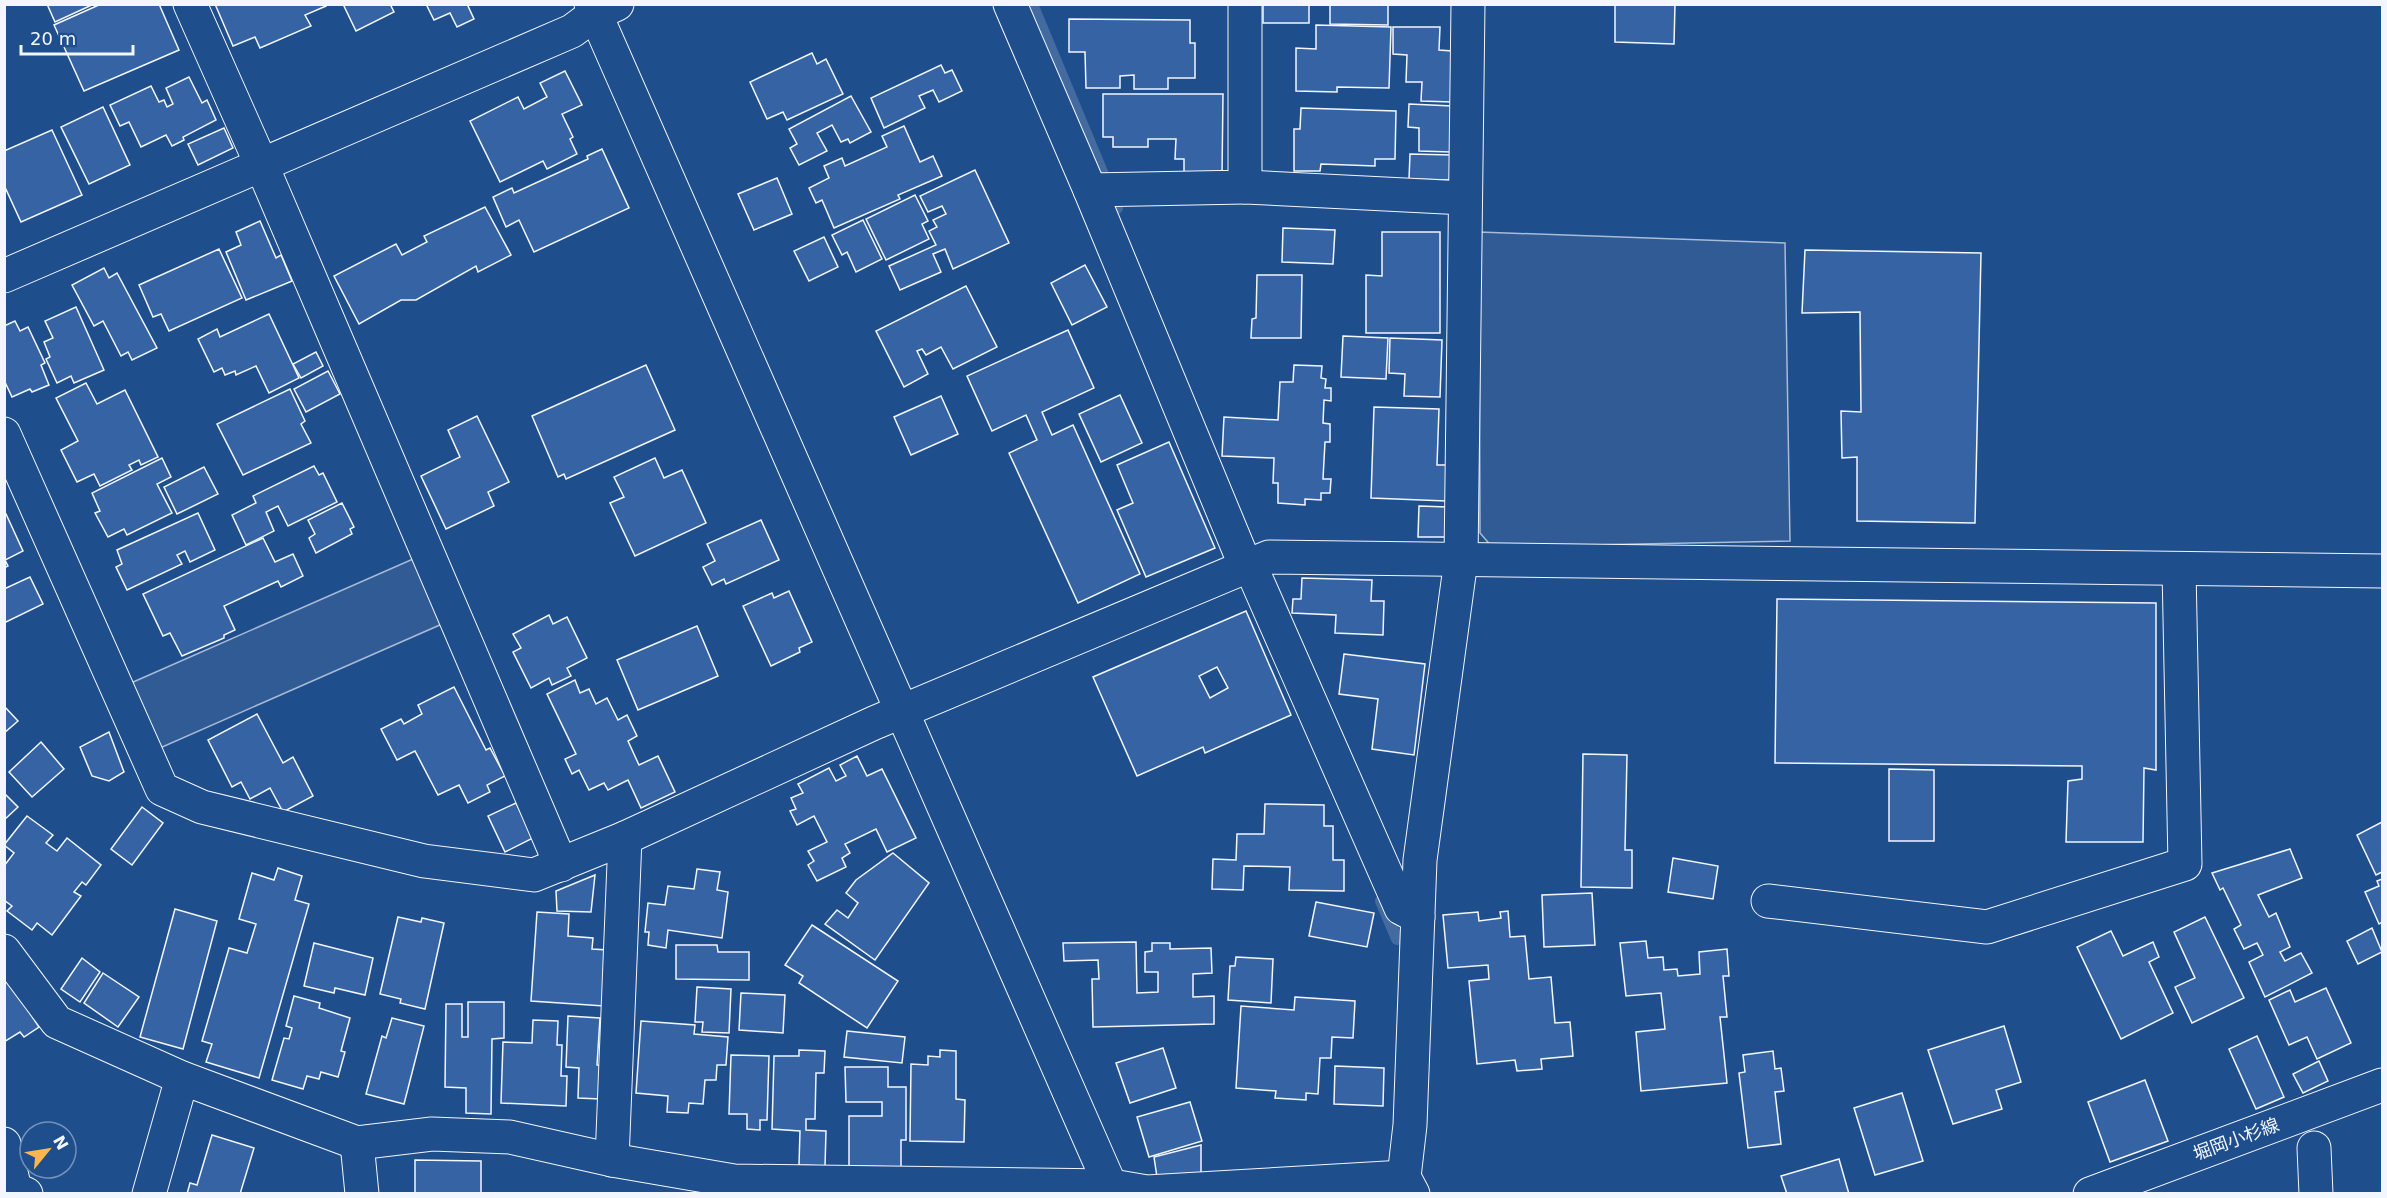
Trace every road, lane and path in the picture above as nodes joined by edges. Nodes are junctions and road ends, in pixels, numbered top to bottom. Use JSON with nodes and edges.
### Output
{"nodes":[{"id":1,"x":190,"y":4,"type":"edge"},
{"id":2,"x":1010,"y":4,"type":"edge"},
{"id":3,"x":1245,"y":4,"type":"edge"},
{"id":4,"x":1468,"y":4,"type":"edge"},
{"id":5,"x":601,"y":8,"type":"edge"},
{"id":6,"x":262,"y":166,"type":"junction"},
{"id":7,"x":1245,"y":187,"type":"junction"},
{"id":8,"x":1090,"y":190,"type":"junction"},
{"id":9,"x":1465,"y":198,"type":"junction"},
{"id":10,"x":4,"y":276,"type":"edge"},
{"id":11,"x":4,"y":434,"type":"edge"},
{"id":12,"x":1461,"y":560,"type":"junction"},
{"id":13,"x":1248,"y":566,"type":"junction"},
{"id":14,"x":2179,"y":569,"type":"junction"},
{"id":15,"x":2382,"y":571,"type":"edge"},
{"id":16,"x":902,"y":711,"type":"junction"},
{"id":17,"x":625,"y":838,"type":"junction"},
{"id":18,"x":561,"y":865,"type":"junction"},
{"id":19,"x":1768,"y":901,"type":"dead end"},
{"id":20,"x":1418,"y":917,"type":"junction"},
{"id":21,"x":4,"y":951,"type":"edge"},
{"id":22,"x":182,"y":1078,"type":"junction"},
{"id":23,"x":2382,"y":1085,"type":"edge"},
{"id":24,"x":357,"y":1143,"type":"junction"},
{"id":25,"x":4,"y":1144,"type":"edge"},
{"id":26,"x":2314,"y":1148,"type":"dead end"},
{"id":27,"x":612,"y":1160,"type":"junction"},
{"id":28,"x":1408,"y":1186,"type":"edge"},
{"id":29,"x":1113,"y":1190,"type":"edge"},
{"id":30,"x":15,"y":1192,"type":"edge"},
{"id":31,"x":149,"y":1194,"type":"edge"},
{"id":32,"x":362,"y":1194,"type":"edge"},
{"id":33,"x":2090,"y":1194,"type":"edge"},
{"id":34,"x":2316,"y":1194,"type":"edge"}],
"edges":[{"from":1,"to":6,"type":"street"},
{"from":2,"to":8,"type":"street"},
{"from":3,"to":7,"type":"street"},
{"from":4,"to":9,"type":"street"},
{"from":5,"to":6,"type":"street"},
{"from":5,"to":16,"type":"street"},
{"from":6,"to":10,"type":"street"},
{"from":6,"to":18,"type":"street"},
{"from":7,"to":8,"type":"street"},
{"from":7,"to":9,"type":"street"},
{"from":8,"to":13,"type":"street"},
{"from":9,"to":12,"type":"street"},
{"from":11,"to":18,"type":"street"},
{"from":12,"to":13,"type":"street"},
{"from":12,"to":14,"type":"street"},
{"from":12,"to":20,"type":"street"},
{"from":13,"to":16,"type":"street"},
{"from":13,"to":20,"type":"street"},
{"from":14,"to":15,"type":"street"},
{"from":14,"to":19,"type":"street"},
{"from":16,"to":17,"type":"street"},
{"from":16,"to":29,"type":"street"},
{"from":17,"to":18,"type":"street"},
{"from":17,"to":27,"type":"street"},
{"from":20,"to":28,"type":"street"},
{"from":21,"to":22,"type":"street"},
{"from":22,"to":24,"type":"street"},
{"from":22,"to":31,"type":"street"},
{"from":23,"to":33,"type":"street","name":"堀岡小杉線"},
{"from":24,"to":27,"type":"street"},
{"from":24,"to":32,"type":"street"},
{"from":25,"to":30,"type":"street"},
{"from":26,"to":34,"type":"street"},
{"from":27,"to":29,"type":"street"},
{"from":28,"to":29,"type":"street"}]}
